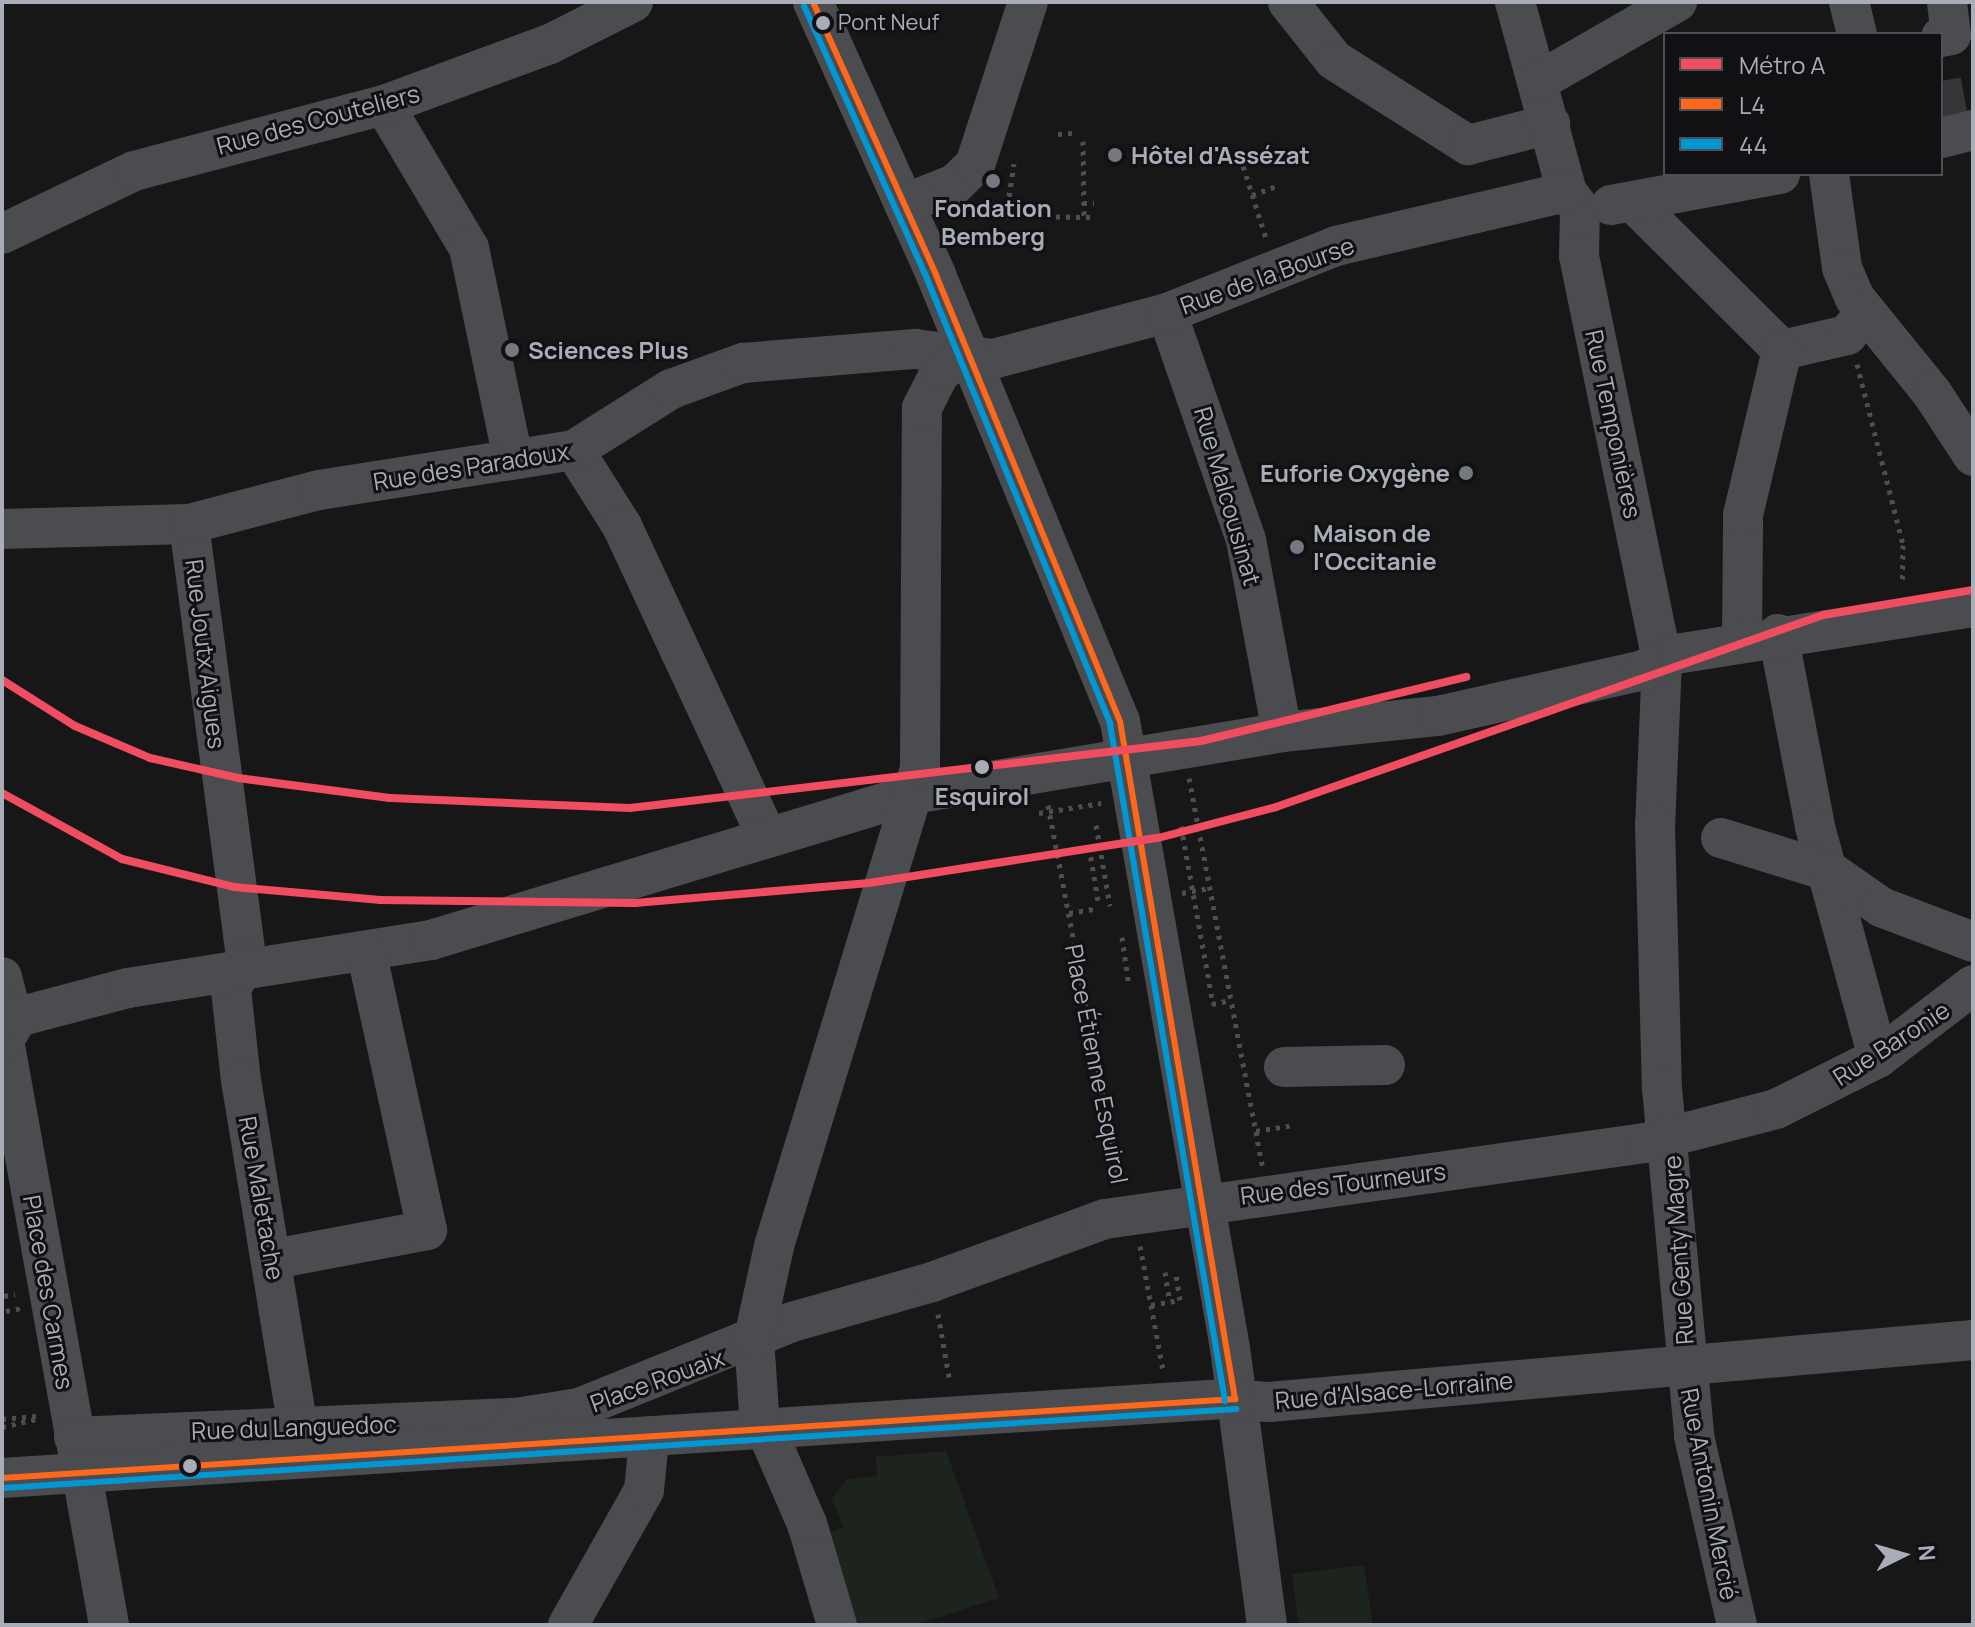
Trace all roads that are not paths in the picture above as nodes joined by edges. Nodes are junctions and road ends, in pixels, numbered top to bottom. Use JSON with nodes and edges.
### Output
{"nodes":[{"id":1,"x":633,"y":2,"type":"edge"},
{"id":2,"x":813,"y":2,"type":"edge"},
{"id":3,"x":1028,"y":2,"type":"edge"},
{"id":4,"x":1288,"y":2,"type":"edge"},
{"id":5,"x":1515,"y":2,"type":"edge"},
{"id":6,"x":1677,"y":2,"type":"edge"},
{"id":7,"x":1849,"y":2,"type":"edge"},
{"id":8,"x":1947,"y":2,"type":"edge"},
{"id":9,"x":1856,"y":32,"type":"edge"},
{"id":10,"x":1943,"y":37,"type":"edge"},
{"id":11,"x":1539,"y":81,"type":"junction"},
{"id":12,"x":384,"y":105,"type":"junction"},
{"id":13,"x":1550,"y":124,"type":"junction"},
{"id":14,"x":1770,"y":176,"type":"edge"},
{"id":15,"x":1829,"y":176,"type":"edge"},
{"id":16,"x":1573,"y":200,"type":"junction"},
{"id":17,"x":1633,"y":202,"type":"junction"},
{"id":18,"x":904,"y":204,"type":"junction"},
{"id":19,"x":2,"y":234,"type":"edge"},
{"id":20,"x":1167,"y":313,"type":"junction"},
{"id":21,"x":1856,"y":324,"type":"junction"},
{"id":22,"x":1782,"y":350,"type":"junction"},
{"id":23,"x":969,"y":353,"type":"junction"},
{"id":24,"x":574,"y":450,"type":"junction"},
{"id":25,"x":1973,"y":456,"type":"edge"},
{"id":26,"x":513,"y":459,"type":"junction"},
{"id":27,"x":189,"y":524,"type":"junction"},
{"id":28,"x":2,"y":529,"type":"edge"},
{"id":29,"x":1973,"y":607,"type":"edge"},
{"id":30,"x":1760,"y":637,"type":"junction"},
{"id":31,"x":1662,"y":660,"type":"junction"},
{"id":32,"x":1282,"y":732,"type":"junction"},
{"id":33,"x":1128,"y":760,"type":"junction"},
{"id":34,"x":913,"y":794,"type":"junction"},
{"id":35,"x":766,"y":835,"type":"junction"},
{"id":36,"x":1721,"y":838,"type":"dead end"},
{"id":37,"x":1831,"y":872,"type":"junction"},
{"id":38,"x":1973,"y":942,"type":"edge"},
{"id":39,"x":367,"y":955,"type":"junction"},
{"id":40,"x":245,"y":973,"type":"junction"},
{"id":41,"x":2,"y":977,"type":"edge"},
{"id":42,"x":1973,"y":985,"type":"edge"},
{"id":43,"x":3,"y":1040,"type":"edge"},
{"id":44,"x":1878,"y":1058,"type":"junction"},
{"id":45,"x":1385,"y":1065,"type":"dead end"},
{"id":46,"x":1284,"y":1067,"type":"dead end"},
{"id":47,"x":1669,"y":1138,"type":"junction"},
{"id":48,"x":1204,"y":1201,"type":"junction"},
{"id":49,"x":274,"y":1259,"type":"junction"},
{"id":50,"x":792,"y":1322,"type":"joint"},
{"id":51,"x":754,"y":1338,"type":"junction"},
{"id":52,"x":1973,"y":1340,"type":"edge"},
{"id":53,"x":1686,"y":1363,"type":"junction"},
{"id":54,"x":1235,"y":1399,"type":"junction"},
{"id":55,"x":515,"y":1418,"type":"joint"},
{"id":56,"x":767,"y":1433,"type":"junction"},
{"id":57,"x":649,"y":1440,"type":"junction"},
{"id":58,"x":301,"y":1445,"type":"junction"},
{"id":59,"x":77,"y":1454,"type":"junction"},
{"id":60,"x":2,"y":1478,"type":"edge"},
{"id":61,"x":109,"y":1625,"type":"edge"},
{"id":62,"x":568,"y":1625,"type":"edge"},
{"id":63,"x":837,"y":1625,"type":"edge"},
{"id":64,"x":1267,"y":1625,"type":"edge"},
{"id":65,"x":1737,"y":1625,"type":"edge"}],
"edges":[{"from":1,"to":12,"type":"street","name":"Rue des Couteliers"},
{"from":2,"to":18,"type":"street"},
{"from":3,"to":18,"type":"street"},
{"from":4,"to":13,"type":"street"},
{"from":5,"to":11,"type":"street","name":"Rue Temponières"},
{"from":6,"to":11,"type":"street"},
{"from":7,"to":9,"type":"street"},
{"from":8,"to":10,"type":"street"},
{"from":11,"to":13,"type":"street","name":"Rue Temponières"},
{"from":12,"to":19,"type":"street","name":"Rue des Couteliers"},
{"from":12,"to":26,"type":"street"},
{"from":13,"to":16,"type":"street","name":"Rue Temponières"},
{"from":14,"to":17,"type":"street","name":"Rue de la Bourse"},
{"from":15,"to":21,"type":"street"},
{"from":16,"to":17,"type":"street","name":"Rue de la Bourse"},
{"from":16,"to":20,"type":"street","name":"Rue de la Bourse"},
{"from":16,"to":31,"type":"street","name":"Rue Temponières"},
{"from":17,"to":22,"type":"street"},
{"from":18,"to":23,"type":"street"},
{"from":20,"to":23,"type":"street","name":"Rue de la Bourse"},
{"from":20,"to":32,"type":"street","name":"Rue Malcousinat"},
{"from":21,"to":22,"type":"street"},
{"from":21,"to":25,"type":"street"},
{"from":22,"to":30,"type":"street"},
{"from":23,"to":24,"type":"street","name":"Rue des Paradoux"},
{"from":23,"to":33,"type":"street"},
{"from":23,"to":34,"type":"street"},
{"from":24,"to":26,"type":"street","name":"Rue des Paradoux"},
{"from":24,"to":35,"type":"street"},
{"from":26,"to":27,"type":"street","name":"Rue des Paradoux"},
{"from":27,"to":28,"type":"street","name":"Rue des Paradoux"},
{"from":27,"to":40,"type":"street","name":"Rue Joutx Aigues"},
{"from":29,"to":30,"type":"street"},
{"from":30,"to":31,"type":"street"},
{"from":30,"to":37,"type":"street"},
{"from":31,"to":32,"type":"street"},
{"from":31,"to":47,"type":"street","name":"Rue Temponières"},
{"from":32,"to":33,"type":"street"},
{"from":33,"to":34,"type":"street"},
{"from":33,"to":48,"type":"street"},
{"from":34,"to":35,"type":"street"},
{"from":34,"to":51,"type":"street"},
{"from":35,"to":39,"type":"street"},
{"from":36,"to":37,"type":"street"},
{"from":37,"to":38,"type":"street"},
{"from":37,"to":44,"type":"street"},
{"from":39,"to":40,"type":"street"},
{"from":39,"to":49,"type":"street"},
{"from":40,"to":43,"type":"street"},
{"from":40,"to":49,"type":"street","name":"Rue Maletache"},
{"from":41,"to":43,"type":"street","name":"Place des Carmes"},
{"from":42,"to":44,"type":"street","name":"Rue Baronie"},
{"from":43,"to":59,"type":"street","name":"Place des Carmes"},
{"from":44,"to":47,"type":"street","name":"Rue Baronie"},
{"from":45,"to":46,"type":"street"},
{"from":47,"to":48,"type":"street","name":"Rue des Tourneurs"},
{"from":47,"to":53,"type":"street","name":"Rue Genty Magre"},
{"from":48,"to":50,"type":"street","name":"Rue des Tourneurs"},
{"from":48,"to":54,"type":"street"},
{"from":49,"to":58,"type":"street","name":"Rue Maletache"},
{"from":50,"to":51,"type":"street","name":"Place Rouaix"},
{"from":51,"to":55,"type":"street","name":"Place Rouaix"},
{"from":51,"to":56,"type":"street"},
{"from":52,"to":53,"type":"street","name":"Rue d'Alsace-Lorraine"},
{"from":53,"to":54,"type":"street","name":"Rue d'Alsace-Lorraine"},
{"from":53,"to":65,"type":"street","name":"Rue Antonin Mercié"},
{"from":54,"to":56,"type":"street","name":"Rue d'Alsace-Lorraine"},
{"from":54,"to":64,"type":"street"},
{"from":55,"to":58,"type":"street","name":"Rue du Languedoc"},
{"from":56,"to":57,"type":"street","name":"Rue du Languedoc"},
{"from":56,"to":63,"type":"street"},
{"from":57,"to":58,"type":"street","name":"Rue du Languedoc"},
{"from":57,"to":62,"type":"street"},
{"from":58,"to":59,"type":"street","name":"Rue du Languedoc"},
{"from":59,"to":60,"type":"street"},
{"from":59,"to":61,"type":"street","name":"Place des Carmes"}]}
